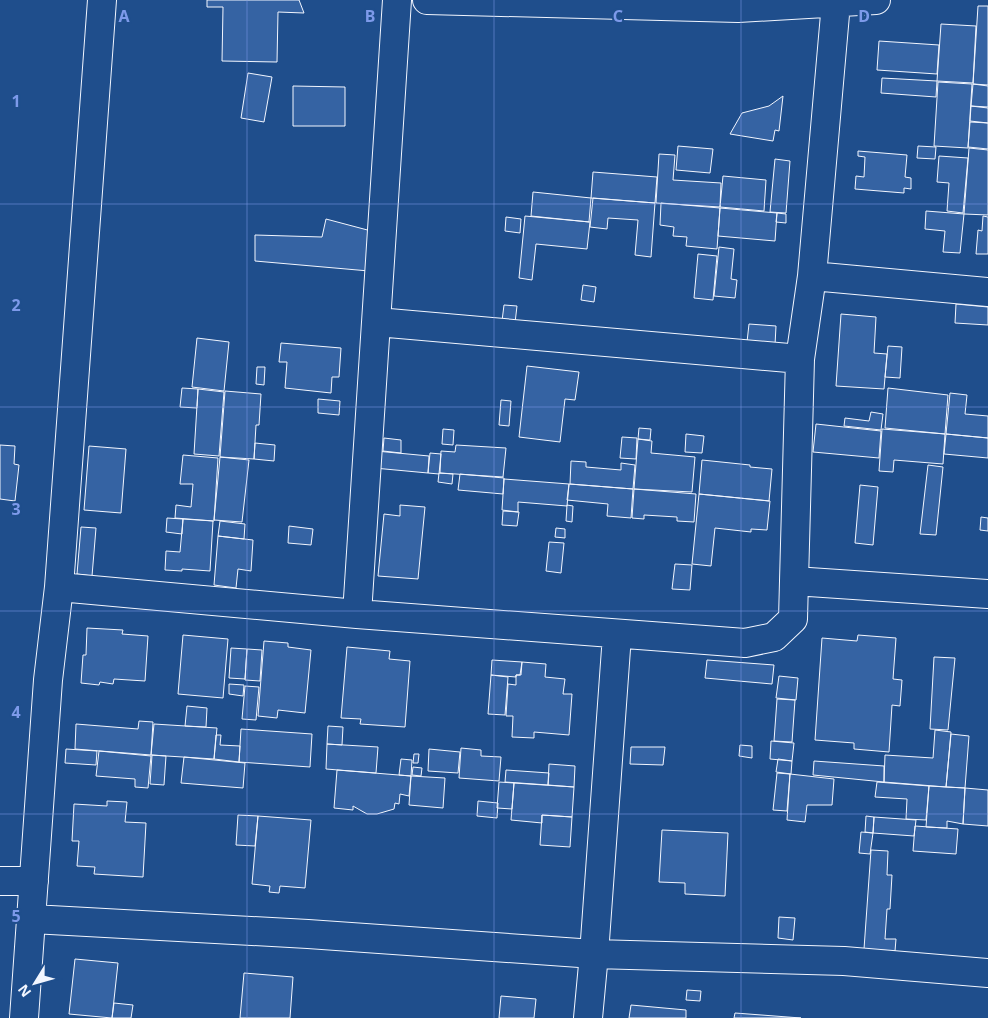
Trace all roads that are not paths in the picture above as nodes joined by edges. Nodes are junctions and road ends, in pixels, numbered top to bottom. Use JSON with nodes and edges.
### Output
{"nodes":[{"id":1,"x":102,"y":0,"type":"edge"},
{"id":2,"x":396,"y":0,"type":"edge"},
{"id":3,"x":427,"y":0,"type":"edge"},
{"id":4,"x":876,"y":0,"type":"edge"},
{"id":5,"x":836,"y":3,"type":"junction"},
{"id":6,"x":812,"y":276,"type":"junction"},
{"id":7,"x":988,"y":292,"type":"edge"},
{"id":8,"x":376,"y":322,"type":"junction"},
{"id":9,"x":800,"y":359,"type":"junction"},
{"id":10,"x":794,"y":581,"type":"junction"},
{"id":11,"x":59,"y":587,"type":"junction"},
{"id":12,"x":988,"y":594,"type":"edge"},
{"id":13,"x":357,"y":614,"type":"junction"},
{"id":14,"x":617,"y":635,"type":"junction"},
{"id":15,"x":0,"y":880,"type":"edge"},
{"id":16,"x":34,"y":881,"type":"junction"},
{"id":17,"x":32,"y":919,"type":"junction"},
{"id":18,"x":594,"y":954,"type":"junction"},
{"id":19,"x":988,"y":974,"type":"edge"},
{"id":20,"x":24,"y":1018,"type":"edge"},
{"id":21,"x":588,"y":1018,"type":"edge"}],
"edges":[{"from":1,"to":11,"type":"street"},
{"from":2,"to":8,"type":"street"},
{"from":3,"to":5,"type":"street"},
{"from":4,"to":5,"type":"street"},
{"from":5,"to":6,"type":"street"},
{"from":6,"to":7,"type":"street"},
{"from":6,"to":9,"type":"street"},
{"from":8,"to":9,"type":"street"},
{"from":8,"to":13,"type":"street"},
{"from":9,"to":10,"type":"street"},
{"from":10,"to":12,"type":"street"},
{"from":10,"to":14,"type":"street"},
{"from":11,"to":13,"type":"street"},
{"from":11,"to":16,"type":"street"},
{"from":13,"to":14,"type":"street"},
{"from":14,"to":18,"type":"street"},
{"from":15,"to":16,"type":"street"},
{"from":16,"to":17,"type":"street"},
{"from":17,"to":18,"type":"street"},
{"from":17,"to":20,"type":"street"},
{"from":18,"to":19,"type":"street"},
{"from":18,"to":21,"type":"street"}]}
